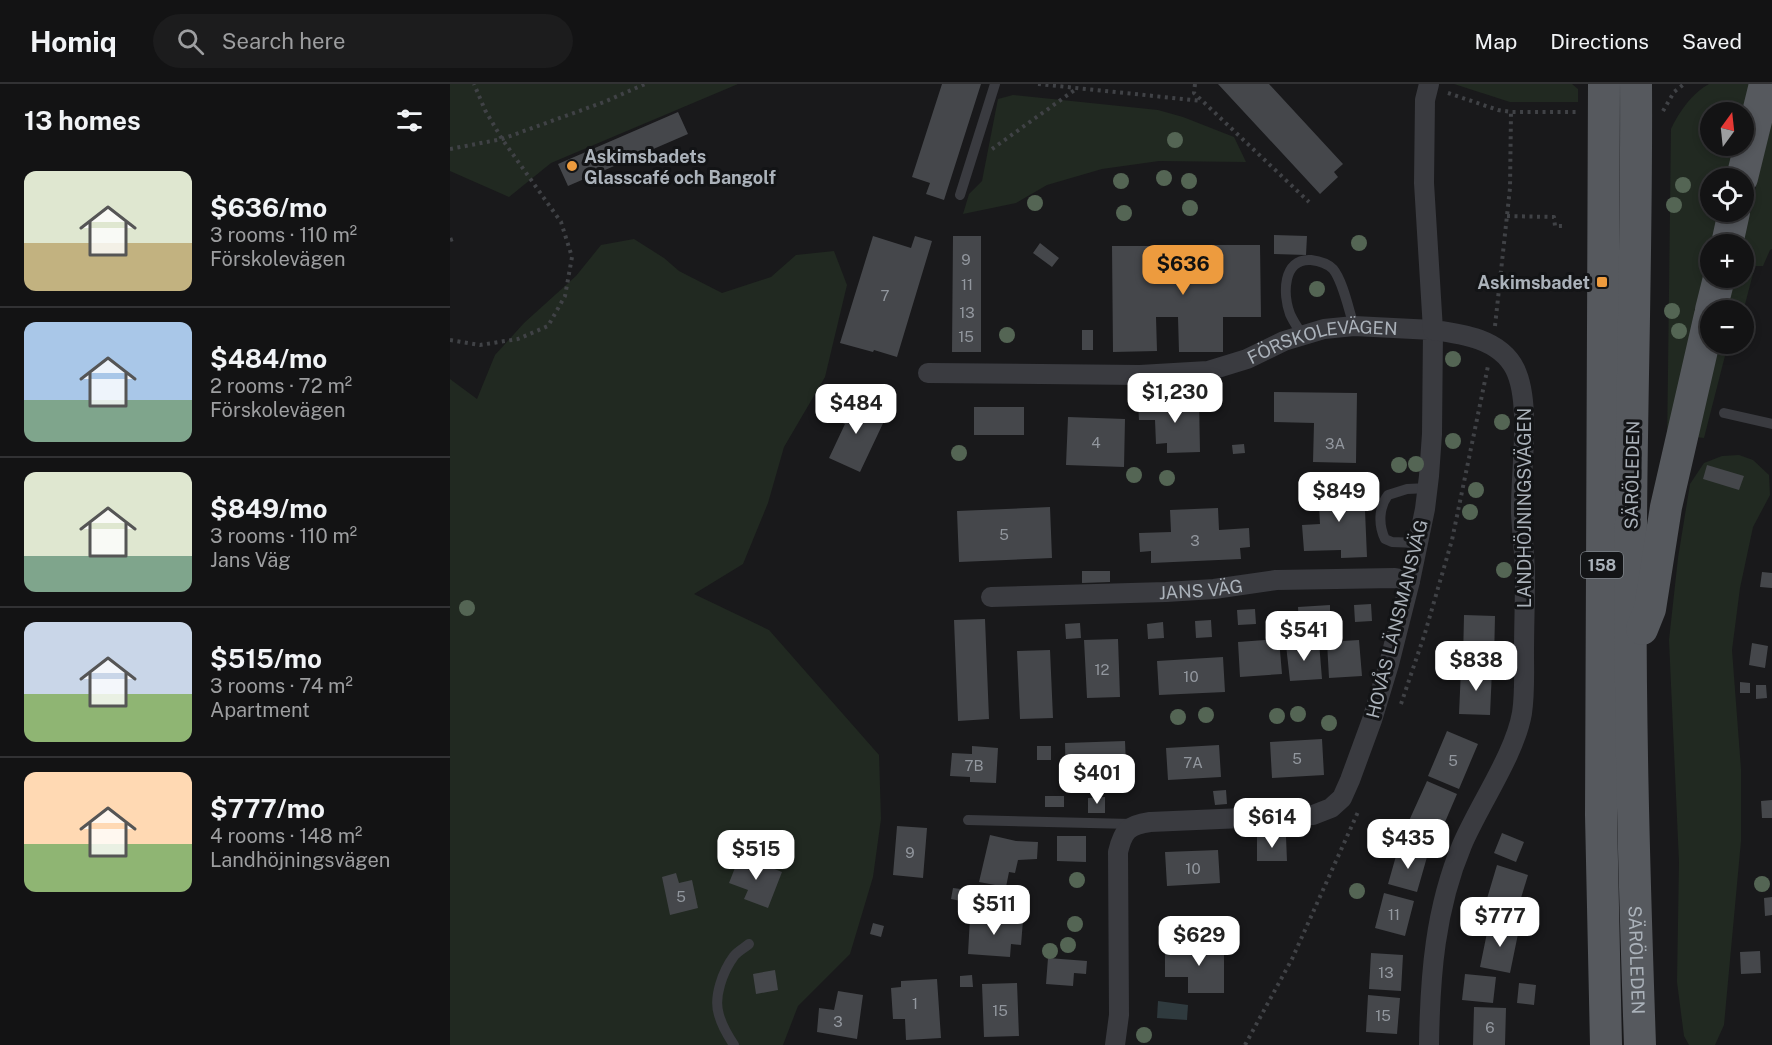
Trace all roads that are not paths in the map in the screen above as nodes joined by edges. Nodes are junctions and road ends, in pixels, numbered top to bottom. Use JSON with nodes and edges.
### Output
{"nodes":[{"id":1,"x":995,"y":84,"type":"edge"},
{"id":2,"x":1429,"y":84,"type":"edge"},
{"id":3,"x":1604,"y":84,"type":"edge"},
{"id":4,"x":1636,"y":84,"type":"edge"},
{"id":5,"x":1765,"y":84,"type":"edge"},
{"id":6,"x":1744,"y":168,"type":"edge"},
{"id":7,"x":960,"y":195,"type":"dead end"},
{"id":8,"x":1354,"y":326,"type":"junction"},
{"id":9,"x":1433,"y":330,"type":"junction"},
{"id":10,"x":1302,"y":335,"type":"junction"},
{"id":11,"x":1701,"y":354,"type":"edge"},
{"id":12,"x":928,"y":373,"type":"dead end"},
{"id":13,"x":1724,"y":413,"type":"dead end"},
{"id":14,"x":1772,"y":424,"type":"edge"},
{"id":15,"x":1428,"y":488,"type":"junction"},
{"id":16,"x":1418,"y":543,"type":"junction"},
{"id":17,"x":1410,"y":581,"type":"junction"},
{"id":18,"x":991,"y":597,"type":"dead end"},
{"id":19,"x":1632,"y":651,"type":"junction"},
{"id":20,"x":968,"y":820,"type":"dead end"},
{"id":21,"x":1135,"y":824,"type":"junction"},
{"id":22,"x":749,"y":944,"type":"dead end"},
{"id":23,"x":734,"y":1045,"type":"edge"},
{"id":24,"x":1115,"y":1045,"type":"edge"},
{"id":25,"x":1429,"y":1045,"type":"edge"},
{"id":26,"x":1606,"y":1045,"type":"edge"},
{"id":27,"x":1640,"y":1045,"type":"edge"}],
"edges":[{"from":1,"to":7,"type":"lane"},
{"from":2,"to":9,"type":"street"},
{"from":3,"to":26,"type":"main road","name":"SÄRÖLEDEN","number":"158"},
{"from":4,"to":19,"type":"main road","name":"SÄRÖLEDEN","number":"158"},
{"from":5,"to":6,"type":"main road"},
{"from":8,"to":9,"type":"street","name":"FÖRSKOLEVÄGEN"},
{"from":8,"to":10,"type":"street","name":"FÖRSKOLEVÄGEN"},
{"from":8,"to":10,"type":"lane"},
{"from":9,"to":15,"type":"street","name":"HOVÅS LÄNSMANSVÄG"},
{"from":9,"to":25,"type":"street","name":"LANDHÖJNINGSVÄGEN"},
{"from":10,"to":12,"type":"street","name":"FÖRSKOLEVÄGEN"},
{"from":11,"to":19,"type":"main road","number":"158"},
{"from":13,"to":14,"type":"lane"},
{"from":15,"to":16,"type":"street","name":"HOVÅS LÄNSMANSVÄG"},
{"from":15,"to":16,"type":"lane"},
{"from":16,"to":17,"type":"street","name":"HOVÅS LÄNSMANSVÄG"},
{"from":17,"to":18,"type":"street","name":"JANS VÄG"},
{"from":17,"to":21,"type":"street","name":"HOVÅS LÄNSMANSVÄG"},
{"from":19,"to":27,"type":"main road","name":"SÄRÖLEDEN","number":"158"},
{"from":20,"to":21,"type":"lane","name":"HOVÅS LÄNSMANSVÄG"},
{"from":21,"to":24,"type":"street"},
{"from":22,"to":23,"type":"lane"}]}
